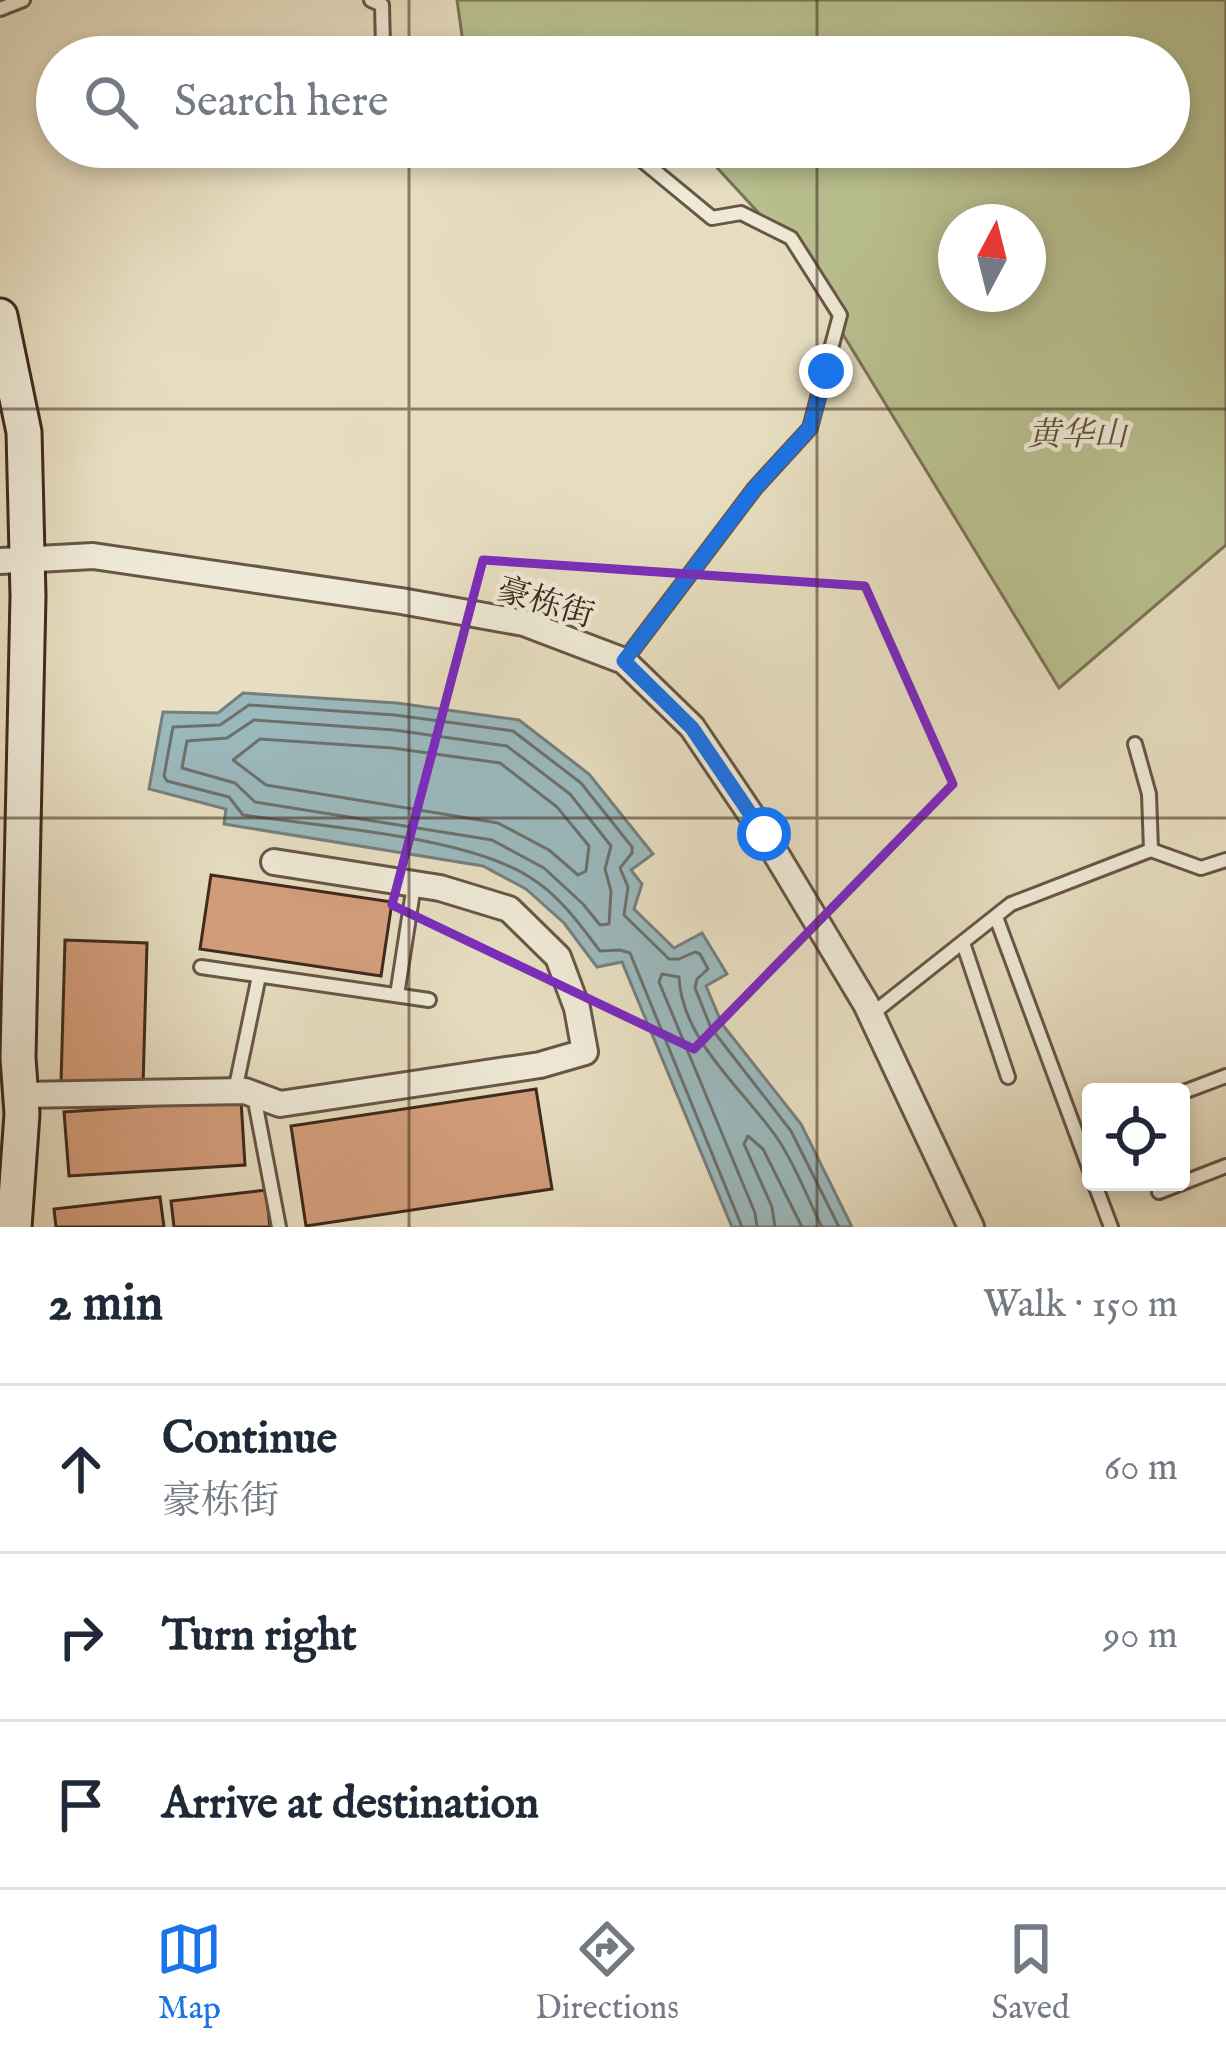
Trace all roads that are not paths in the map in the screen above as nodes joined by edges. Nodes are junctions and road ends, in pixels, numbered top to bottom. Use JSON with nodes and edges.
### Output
{"nodes":[{"id":1,"x":22,"y":0,"type":"edge"},
{"id":2,"x":371,"y":0,"type":"edge"},
{"id":3,"x":0,"y":8,"type":"edge"},
{"id":4,"x":383,"y":36,"type":"edge"},
{"id":5,"x":651,"y":168,"type":"edge"},
{"id":6,"x":0,"y":316,"type":"edge"},
{"id":7,"x":0,"y":411,"type":"edge"},
{"id":8,"x":12,"y":560,"type":"edge"},
{"id":9,"x":624,"y":661,"type":"junction"},
{"id":10,"x":1135,"y":744,"type":"dead end"},
{"id":11,"x":1151,"y":850,"type":"junction"},
{"id":12,"x":1226,"y":860,"type":"edge"},
{"id":13,"x":274,"y":862,"type":"dead end"},
{"id":14,"x":414,"y":884,"type":"junction"},
{"id":15,"x":996,"y":916,"type":"junction"},
{"id":16,"x":963,"y":944,"type":"junction"},
{"id":17,"x":201,"y":967,"type":"dead end"},
{"id":18,"x":259,"y":976,"type":"junction"},
{"id":19,"x":397,"y":995,"type":"junction"},
{"id":20,"x":429,"y":1000,"type":"dead end"},
{"id":21,"x":871,"y":1014,"type":"junction"},
{"id":22,"x":1226,"y":1076,"type":"edge"},
{"id":23,"x":1008,"y":1077,"type":"dead end"},
{"id":24,"x":10,"y":1086,"type":"edge"},
{"id":25,"x":1190,"y":1090,"type":"edge"},
{"id":26,"x":244,"y":1093,"type":"junction"},
{"id":27,"x":1082,"y":1132,"type":"edge"},
{"id":28,"x":1076,"y":1134,"type":"junction"},
{"id":29,"x":1082,"y":1150,"type":"edge"},
{"id":30,"x":1226,"y":1166,"type":"edge"},
{"id":31,"x":1097,"y":1191,"type":"edge"},
{"id":32,"x":1159,"y":1192,"type":"dead end"},
{"id":33,"x":14,"y":1227,"type":"edge"},
{"id":34,"x":279,"y":1227,"type":"edge"},
{"id":35,"x":971,"y":1227,"type":"edge"},
{"id":36,"x":1111,"y":1227,"type":"edge"}],
"edges":[{"from":1,"to":3,"type":"lane"},
{"from":2,"to":4,"type":"lane"},
{"from":5,"to":9,"type":"lane"},
{"from":6,"to":8,"type":"street"},
{"from":7,"to":8,"type":"street"},
{"from":8,"to":9,"type":"street","name":"豪栋街"},
{"from":8,"to":24,"type":"street"},
{"from":9,"to":21,"type":"street","name":"豪栋街"},
{"from":10,"to":11,"type":"lane"},
{"from":11,"to":12,"type":"lane"},
{"from":11,"to":15,"type":"lane"},
{"from":13,"to":14,"type":"street"},
{"from":14,"to":19,"type":"lane"},
{"from":14,"to":26,"type":"street"},
{"from":15,"to":16,"type":"lane"},
{"from":15,"to":28,"type":"lane"},
{"from":16,"to":21,"type":"lane"},
{"from":16,"to":23,"type":"lane"},
{"from":17,"to":18,"type":"lane"},
{"from":18,"to":19,"type":"lane"},
{"from":18,"to":26,"type":"lane"},
{"from":19,"to":20,"type":"lane"},
{"from":21,"to":35,"type":"street","name":"豪栋街"},
{"from":22,"to":25,"type":"lane"},
{"from":24,"to":26,"type":"street"},
{"from":24,"to":33,"type":"street"},
{"from":26,"to":34,"type":"lane"},
{"from":27,"to":28,"type":"lane"},
{"from":28,"to":29,"type":"lane"},
{"from":30,"to":32,"type":"lane"},
{"from":31,"to":36,"type":"lane"}]}
